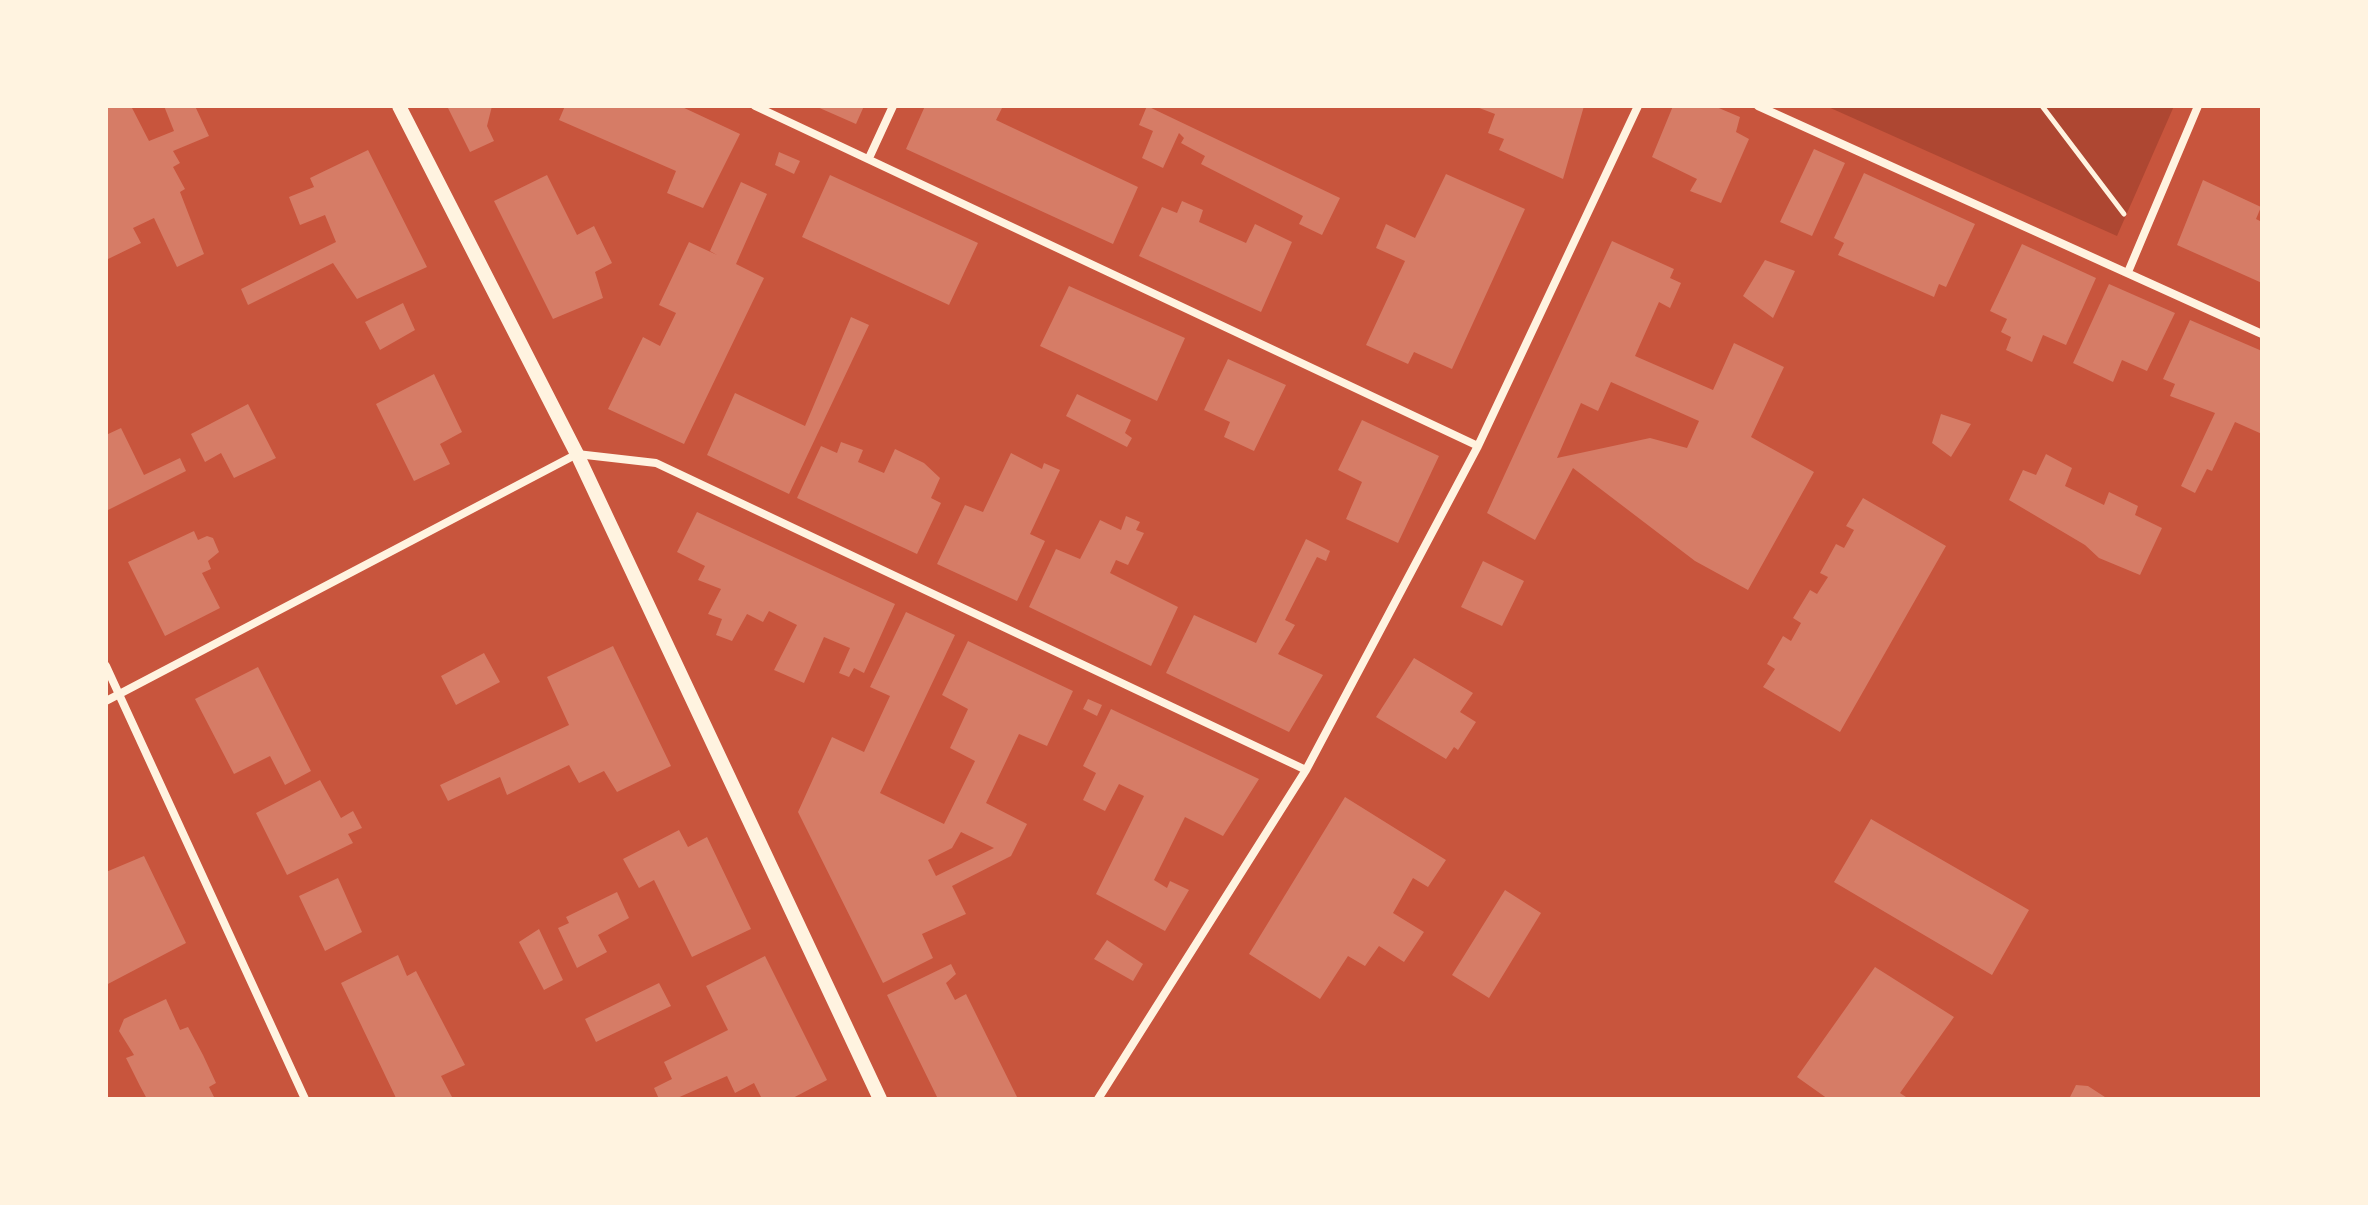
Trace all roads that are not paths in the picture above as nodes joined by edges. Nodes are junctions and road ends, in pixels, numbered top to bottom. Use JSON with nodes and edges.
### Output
{"nodes":[{"id":1,"x":399,"y":106,"type":"edge"},
{"id":2,"x":755,"y":106,"type":"edge"},
{"id":3,"x":893,"y":106,"type":"edge"},
{"id":4,"x":1638,"y":106,"type":"edge"},
{"id":5,"x":1758,"y":106,"type":"edge"},
{"id":6,"x":2198,"y":106,"type":"edge"},
{"id":7,"x":869,"y":158,"type":"junction"},
{"id":8,"x":2128,"y":272,"type":"junction"},
{"id":9,"x":2262,"y":334,"type":"edge"},
{"id":10,"x":1478,"y":446,"type":"junction"},
{"id":11,"x":577,"y":454,"type":"junction"},
{"id":12,"x":106,"y":666,"type":"edge"},
{"id":13,"x":121,"y":693,"type":"junction"},
{"id":14,"x":106,"y":701,"type":"edge"},
{"id":15,"x":1306,"y":770,"type":"junction"},
{"id":16,"x":305,"y":1099,"type":"edge"},
{"id":17,"x":880,"y":1099,"type":"edge"},
{"id":18,"x":1098,"y":1099,"type":"edge"}],
"edges":[{"from":1,"to":11,"type":"street"},
{"from":2,"to":7,"type":"street"},
{"from":3,"to":7,"type":"street"},
{"from":4,"to":10,"type":"street"},
{"from":5,"to":8,"type":"street"},
{"from":6,"to":8,"type":"street"},
{"from":7,"to":10,"type":"street"},
{"from":8,"to":9,"type":"street"},
{"from":10,"to":15,"type":"street"},
{"from":11,"to":13,"type":"street"},
{"from":11,"to":15,"type":"street"},
{"from":11,"to":17,"type":"street"},
{"from":12,"to":13,"type":"street"},
{"from":13,"to":14,"type":"street"},
{"from":13,"to":16,"type":"street"},
{"from":15,"to":18,"type":"street"}]}
